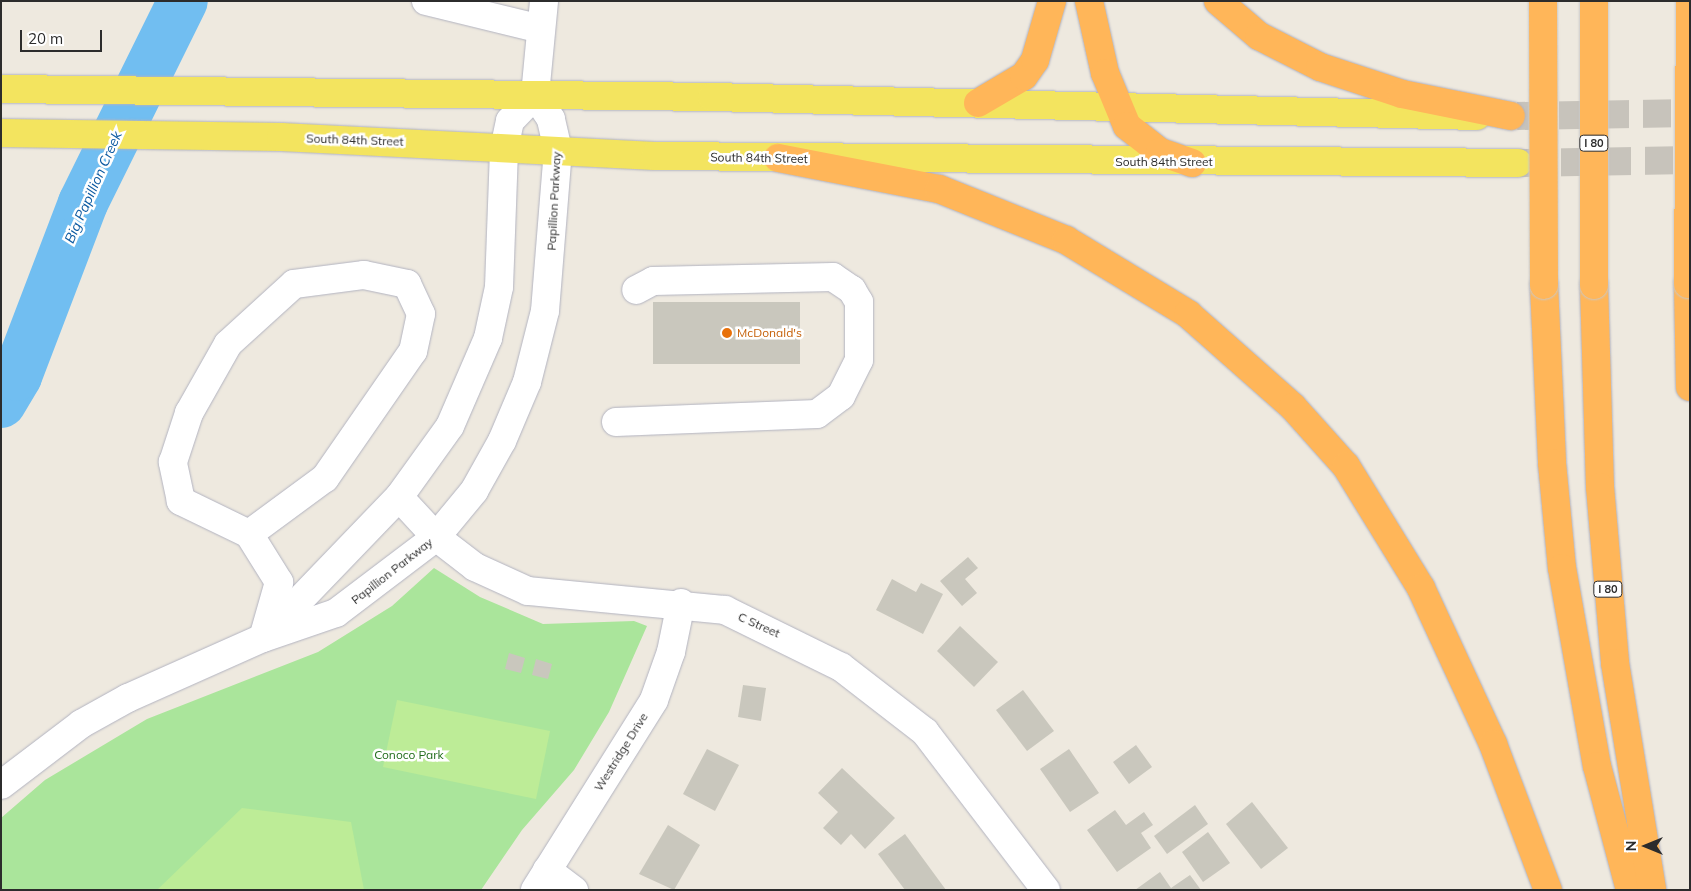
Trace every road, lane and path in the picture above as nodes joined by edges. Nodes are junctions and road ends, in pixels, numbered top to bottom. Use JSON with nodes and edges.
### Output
{"nodes":[{"id":1,"x":426,"y":1,"type":"edge"},
{"id":2,"x":544,"y":1,"type":"edge"},
{"id":3,"x":1052,"y":1,"type":"edge"},
{"id":4,"x":1089,"y":1,"type":"edge"},
{"id":5,"x":1218,"y":1,"type":"edge"},
{"id":6,"x":1543,"y":1,"type":"edge"},
{"id":7,"x":1594,"y":1,"type":"edge"},
{"id":8,"x":1690,"y":1,"type":"edge"},
{"id":9,"x":541,"y":29,"type":"junction"},
{"id":10,"x":1,"y":89,"type":"edge"},
{"id":11,"x":535,"y":95,"type":"junction"},
{"id":12,"x":978,"y":103,"type":"junction"},
{"id":13,"x":1118,"y":106,"type":"junction"},
{"id":14,"x":1514,"y":116,"type":"joint"},
{"id":15,"x":1,"y":134,"type":"edge"},
{"id":16,"x":504,"y":149,"type":"junction"},
{"id":17,"x":558,"y":150,"type":"junction"},
{"id":18,"x":778,"y":158,"type":"junction"},
{"id":19,"x":1192,"y":163,"type":"junction"},
{"id":20,"x":1518,"y":163,"type":"tunnel mouth"},
{"id":21,"x":636,"y":290,"type":"dead end"},
{"id":22,"x":1690,"y":388,"type":"edge"},
{"id":23,"x":616,"y":422,"type":"dead end"},
{"id":24,"x":399,"y":498,"type":"junction"},
{"id":25,"x":249,"y":534,"type":"junction"},
{"id":26,"x":436,"y":537,"type":"junction"},
{"id":27,"x":681,"y":603,"type":"junction"},
{"id":28,"x":263,"y":638,"type":"junction"},
{"id":29,"x":1,"y":785,"type":"edge"},
{"id":30,"x":541,"y":880,"type":"edge"},
{"id":31,"x":574,"y":890,"type":"edge"},
{"id":32,"x":1046,"y":890,"type":"edge"},
{"id":33,"x":1548,"y":890,"type":"edge"},
{"id":34,"x":1630,"y":890,"type":"edge"},
{"id":35,"x":1652,"y":890,"type":"edge"}],
"edges":[{"from":1,"to":9,"type":"street"},
{"from":2,"to":9,"type":"street"},
{"from":3,"to":12,"type":"highway"},
{"from":4,"to":13,"type":"highway"},
{"from":5,"to":14,"type":"highway"},
{"from":6,"to":34,"type":"highway","bridge":true},
{"from":7,"to":35,"type":"highway","number":"I 80","bridge":true},
{"from":8,"to":22,"type":"highway","bridge":true},
{"from":9,"to":11,"type":"street"},
{"from":10,"to":11,"type":"main road"},
{"from":11,"to":12,"type":"main road"},
{"from":11,"to":16,"type":"street","name":"Papillion Parkway"},
{"from":11,"to":17,"type":"street","name":"Papillion Parkway"},
{"from":12,"to":13,"type":"main road"},
{"from":13,"to":14,"type":"main road"},
{"from":13,"to":19,"type":"highway"},
{"from":15,"to":16,"type":"main road","name":"South 84th Street"},
{"from":16,"to":17,"type":"main road","name":"South 84th Street"},
{"from":16,"to":24,"type":"street","name":"Papillion Parkway"},
{"from":17,"to":18,"type":"main road","name":"South 84th Street"},
{"from":17,"to":26,"type":"street","name":"Papillion Parkway"},
{"from":18,"to":19,"type":"main road","name":"South 84th Street"},
{"from":18,"to":33,"type":"highway"},
{"from":19,"to":20,"type":"main road","name":"South 84th Street"},
{"from":21,"to":23,"type":"street"},
{"from":24,"to":26,"type":"street","name":"C Street"},
{"from":24,"to":28,"type":"street","name":"Papillion Parkway"},
{"from":25,"to":25,"type":"street"},
{"from":25,"to":28,"type":"street"},
{"from":26,"to":27,"type":"street","name":"C Street"},
{"from":26,"to":28,"type":"street","name":"Papillion Parkway"},
{"from":27,"to":30,"type":"street","name":"Westridge Drive"},
{"from":27,"to":32,"type":"street","name":"C Street"},
{"from":28,"to":29,"type":"street","name":"Papillion Parkway"},
{"from":30,"to":31,"type":"street"}]}
